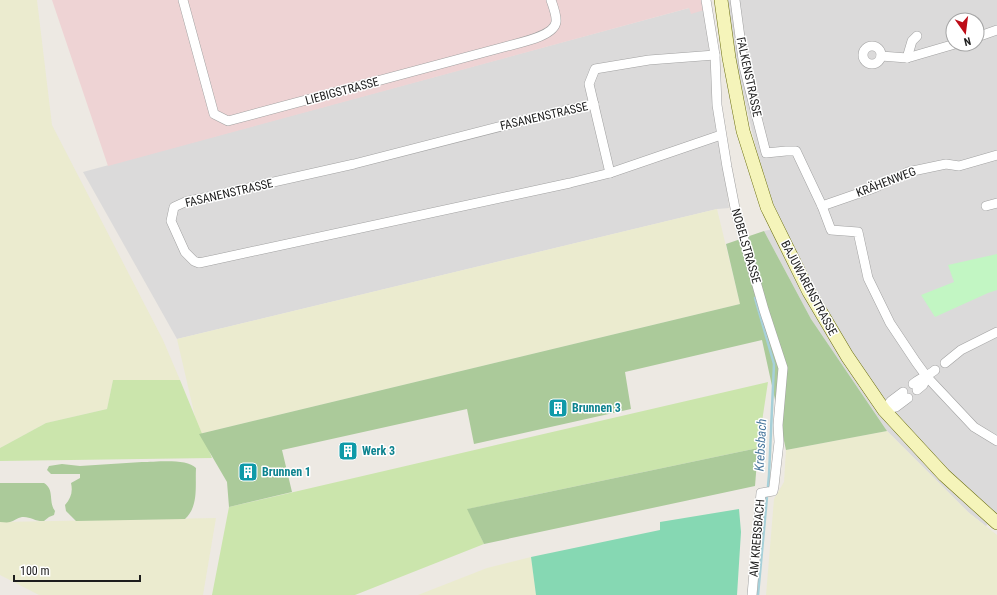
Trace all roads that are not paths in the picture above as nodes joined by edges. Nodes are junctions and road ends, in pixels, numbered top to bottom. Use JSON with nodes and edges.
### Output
{"nodes":[{"id":1,"x":183,"y":0,"type":"edge"},
{"id":2,"x":551,"y":0,"type":"edge"},
{"id":3,"x":706,"y":0,"type":"edge"},
{"id":4,"x":722,"y":0,"type":"edge"},
{"id":5,"x":735,"y":0,"type":"edge"},
{"id":6,"x":997,"y":30,"type":"edge"},
{"id":7,"x":985,"y":35,"type":"edge"},
{"id":8,"x":917,"y":36,"type":"dead end"},
{"id":9,"x":945,"y":47,"type":"edge"},
{"id":10,"x":715,"y":55,"type":"junction"},
{"id":11,"x":881,"y":56,"type":"dead end"},
{"id":12,"x":907,"y":58,"type":"junction"},
{"id":13,"x":594,"y":104,"type":"junction"},
{"id":14,"x":721,"y":135,"type":"junction"},
{"id":15,"x":997,"y":155,"type":"edge"},
{"id":16,"x":610,"y":173,"type":"junction"},
{"id":17,"x":997,"y":203,"type":"edge"},
{"id":18,"x":822,"y":206,"type":"junction"},
{"id":19,"x":986,"y":206,"type":"dead end"},
{"id":20,"x":997,"y":332,"type":"edge"},
{"id":21,"x":945,"y":363,"type":"dead end"},
{"id":22,"x":935,"y":370,"type":"dead end"},
{"id":23,"x":927,"y":377,"type":"junction"},
{"id":24,"x":915,"y":387,"type":"dead end"},
{"id":25,"x":905,"y":395,"type":"dead end"},
{"id":26,"x":884,"y":410,"type":"junction"},
{"id":27,"x":997,"y":441,"type":"edge"},
{"id":28,"x":773,"y":491,"type":"joint"},
{"id":29,"x":997,"y":523,"type":"edge"},
{"id":30,"x":752,"y":595,"type":"edge"}],
"edges":[{"from":1,"to":2,"type":"street","name":"LIEBIGSTRASSE"},
{"from":3,"to":10,"type":"street","name":"NOBELSTRASSE"},
{"from":4,"to":26,"type":"main road","name":"BAJUWARENSTRASSE"},
{"from":5,"to":18,"type":"street","name":"FALKENSTRASSE"},
{"from":6,"to":7,"type":"street"},
{"from":8,"to":12,"type":"street"},
{"from":9,"to":12,"type":"street"},
{"from":10,"to":13,"type":"street","name":"FASANENSTRASSE"},
{"from":10,"to":14,"type":"street","name":"NOBELSTRASSE"},
{"from":11,"to":12,"type":"street"},
{"from":13,"to":16,"type":"street","name":"FASANENSTRASSE"},
{"from":13,"to":16,"type":"street","name":"FASANENSTRASSE"},
{"from":14,"to":16,"type":"street","name":"FASANENSTRASSE"},
{"from":14,"to":28,"type":"street","name":"NOBELSTRASSE"},
{"from":15,"to":18,"type":"street","name":"KRÄHENWEG"},
{"from":17,"to":19,"type":"street"},
{"from":18,"to":23,"type":"street"},
{"from":20,"to":21,"type":"street"},
{"from":22,"to":23,"type":"street"},
{"from":23,"to":24,"type":"street"},
{"from":23,"to":27,"type":"street"},
{"from":25,"to":26,"type":"street"},
{"from":26,"to":29,"type":"main road","name":"BAJUWARENSTRASSE"},
{"from":28,"to":30,"type":"street","name":"AM KREBSBACH"}]}
